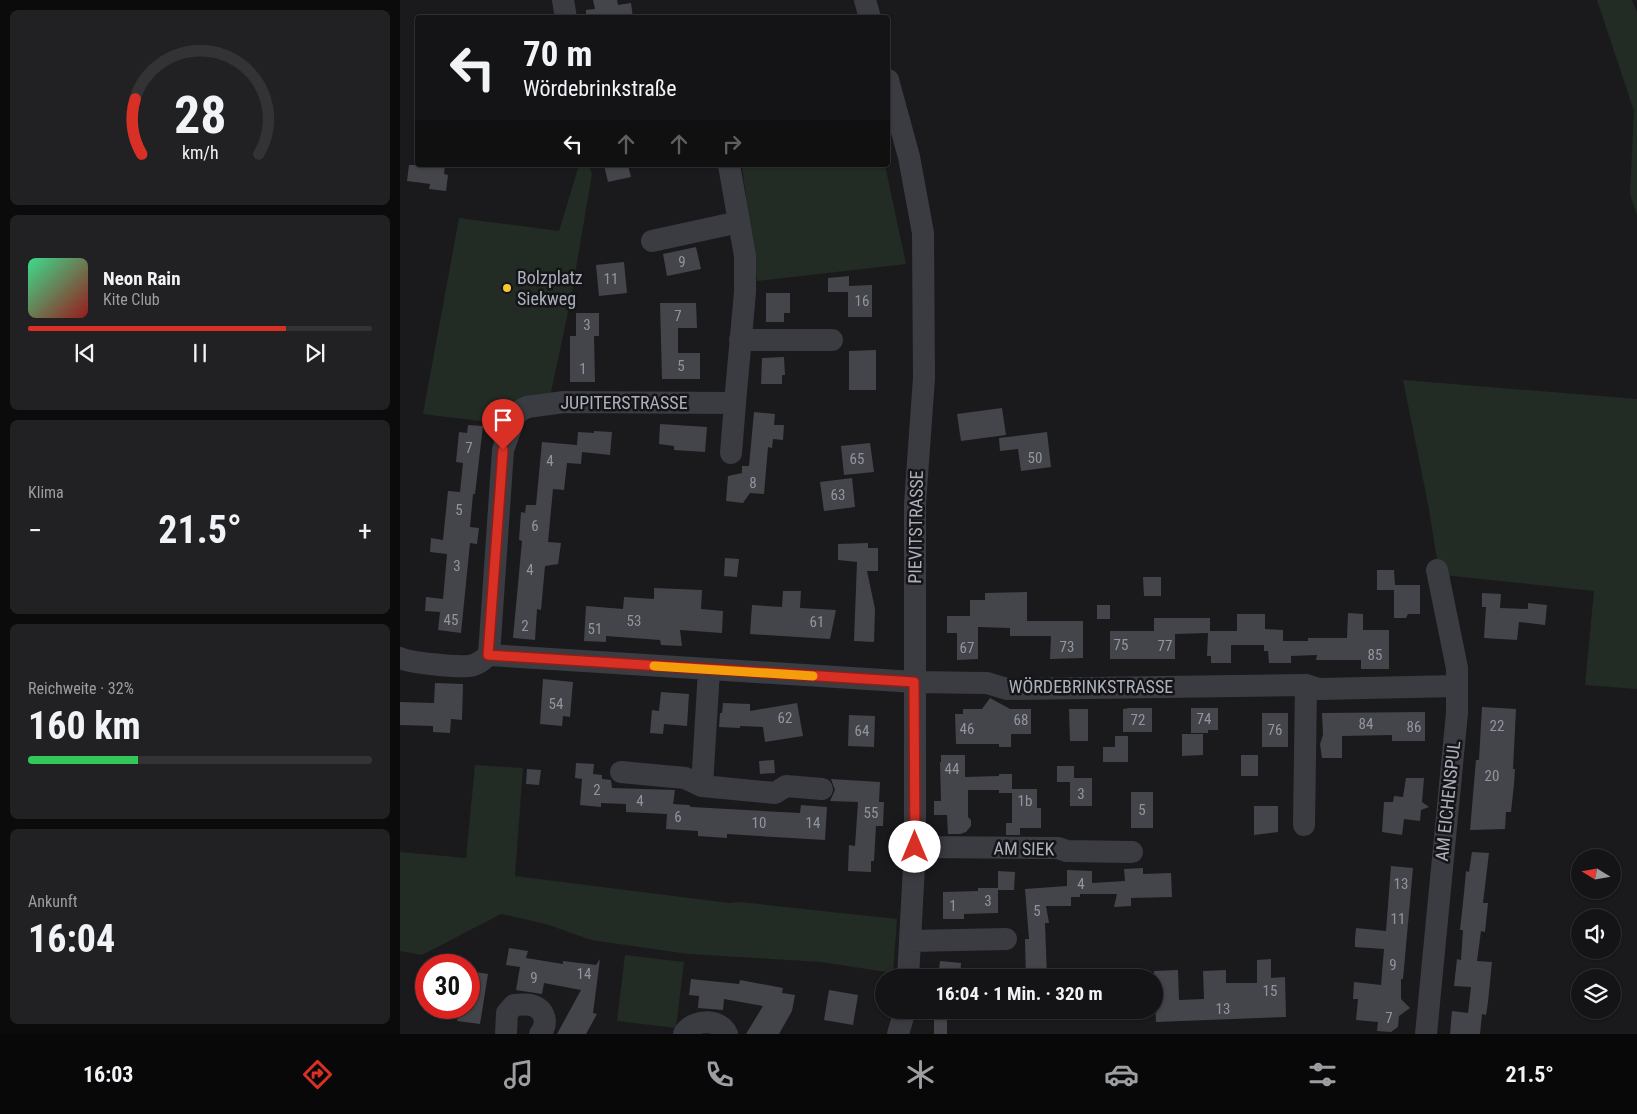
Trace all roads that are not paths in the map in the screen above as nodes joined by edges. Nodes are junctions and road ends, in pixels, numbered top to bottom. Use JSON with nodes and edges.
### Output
{"nodes":[{"id":1,"x":563,"y":0,"type":"edge"},
{"id":2,"x":865,"y":0,"type":"edge"},
{"id":3,"x":566,"y":15,"type":"edge"},
{"id":4,"x":869,"y":15,"type":"edge"},
{"id":5,"x":890,"y":87,"type":"edge"},
{"id":6,"x":729,"y":167,"type":"edge"},
{"id":7,"x":739,"y":222,"type":"junction"},
{"id":8,"x":652,"y":241,"type":"dead end"},
{"id":9,"x":740,"y":340,"type":"junction"},
{"id":10,"x":832,"y":340,"type":"dead end"},
{"id":11,"x":735,"y":403,"type":"junction"},
{"id":12,"x":731,"y":453,"type":"dead end"},
{"id":13,"x":1437,"y":570,"type":"dead end"},
{"id":14,"x":488,"y":655,"type":"junction"},
{"id":15,"x":400,"y":658,"type":"edge"},
{"id":16,"x":709,"y":670,"type":"junction"},
{"id":17,"x":914,"y":682,"type":"junction"},
{"id":18,"x":1306,"y":685,"type":"junction"},
{"id":19,"x":1458,"y":686,"type":"junction"},
{"id":20,"x":621,"y":772,"type":"dead end"},
{"id":21,"x":702,"y":786,"type":"junction"},
{"id":22,"x":822,"y":789,"type":"dead end"},
{"id":23,"x":1304,"y":825,"type":"dead end"},
{"id":24,"x":915,"y":847,"type":"junction"},
{"id":25,"x":1132,"y":852,"type":"dead end"},
{"id":26,"x":1006,"y":939,"type":"dead end"},
{"id":27,"x":910,"y":941,"type":"junction"},
{"id":28,"x":908,"y":969,"type":"edge"},
{"id":29,"x":902,"y":1019,"type":"edge"},
{"id":30,"x":506,"y":1034,"type":"edge"},
{"id":31,"x":540,"y":1034,"type":"edge"},
{"id":32,"x":684,"y":1034,"type":"edge"},
{"id":33,"x":728,"y":1034,"type":"edge"},
{"id":34,"x":898,"y":1034,"type":"edge"},
{"id":35,"x":1426,"y":1034,"type":"edge"}],
"edges":[{"from":1,"to":3,"type":"street"},
{"from":2,"to":4,"type":"street"},
{"from":5,"to":17,"type":"street","name":"PIEVITSTRASSE"},
{"from":6,"to":7,"type":"street"},
{"from":7,"to":8,"type":"street"},
{"from":7,"to":9,"type":"street"},
{"from":9,"to":10,"type":"street"},
{"from":9,"to":11,"type":"street"},
{"from":11,"to":12,"type":"street"},
{"from":11,"to":14,"type":"street","name":"JUPITERSTRASSE"},
{"from":13,"to":19,"type":"street","name":"AM EICHENSPUL"},
{"from":14,"to":15,"type":"street"},
{"from":14,"to":16,"type":"street","name":"WÖRDEBRINKSTRASSE"},
{"from":16,"to":17,"type":"street","name":"WÖRDEBRINKSTRASSE"},
{"from":16,"to":21,"type":"street"},
{"from":17,"to":18,"type":"street","name":"WÖRDEBRINKSTRASSE"},
{"from":17,"to":24,"type":"street","name":"PIEVITSTRASSE"},
{"from":18,"to":19,"type":"street","name":"WÖRDEBRINKSTRASSE"},
{"from":18,"to":23,"type":"street"},
{"from":19,"to":35,"type":"street","name":"AM EICHENSPUL"},
{"from":20,"to":21,"type":"street"},
{"from":21,"to":22,"type":"street"},
{"from":24,"to":25,"type":"street","name":"AM SIEK"},
{"from":24,"to":27,"type":"street","name":"PIEVITSTRASSE"},
{"from":26,"to":27,"type":"street"},
{"from":27,"to":28,"type":"street","name":"PIEVITSTRASSE"},
{"from":29,"to":34,"type":"street"},
{"from":30,"to":31,"type":"street"},
{"from":32,"to":33,"type":"street"}]}
